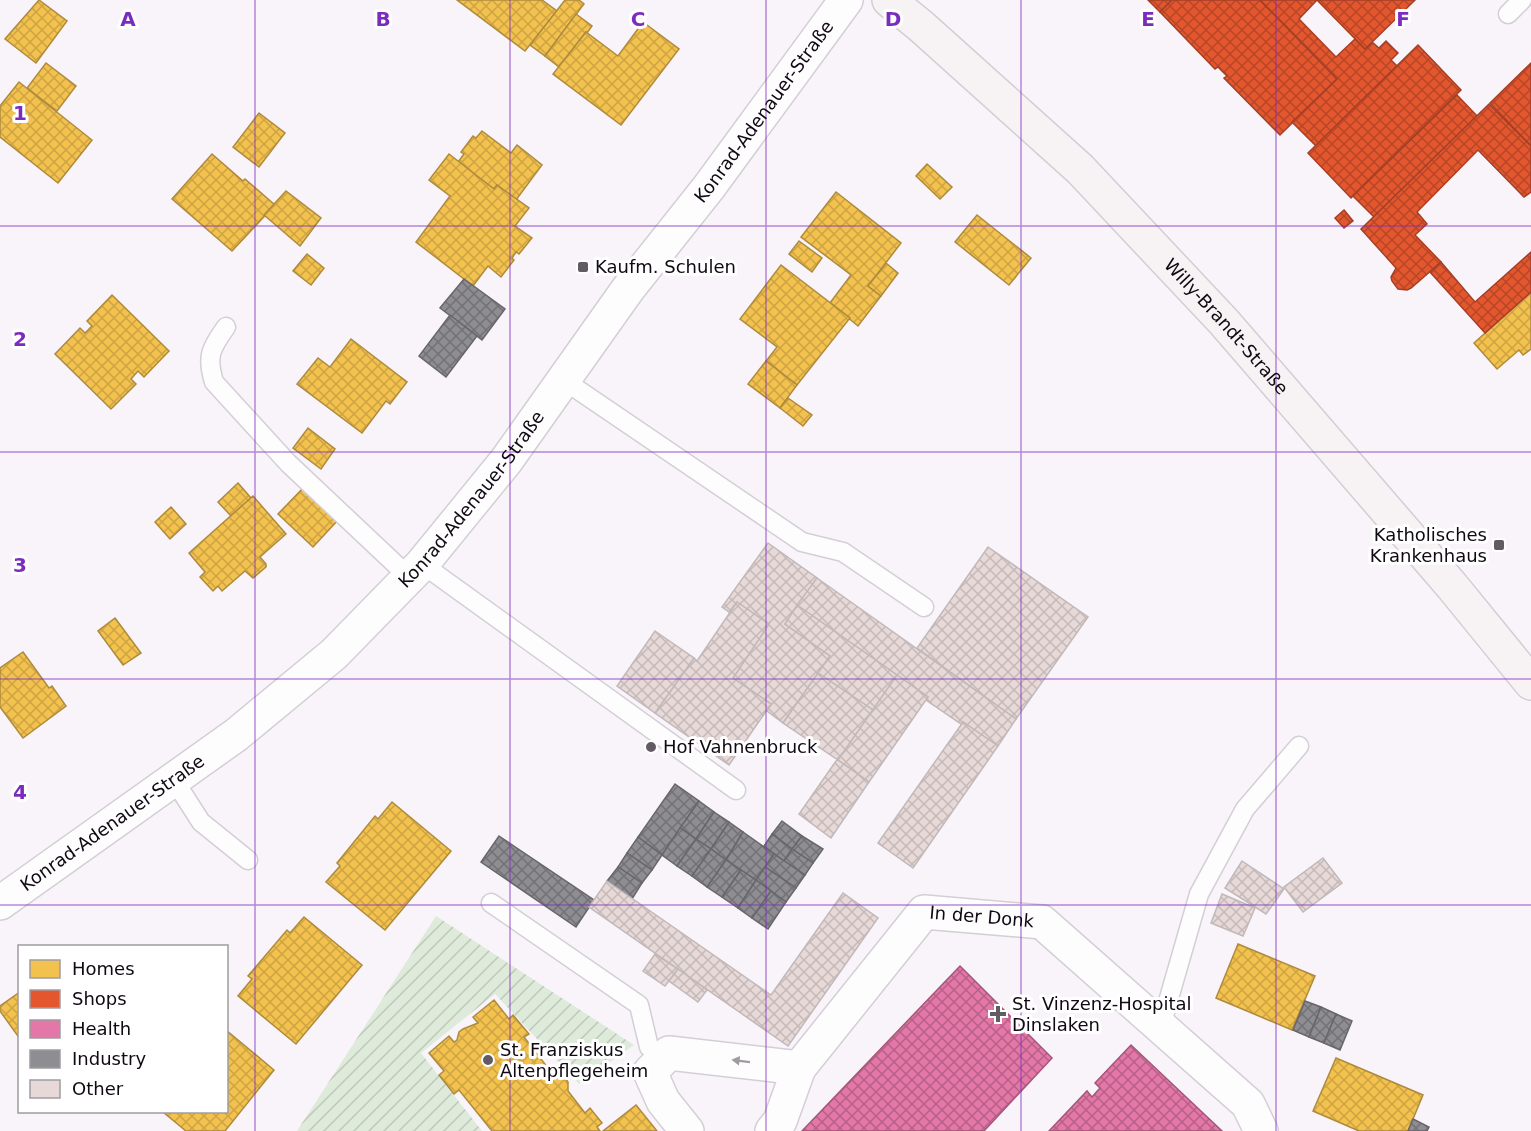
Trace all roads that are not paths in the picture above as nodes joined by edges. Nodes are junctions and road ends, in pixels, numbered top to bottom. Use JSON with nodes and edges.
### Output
{"nodes":[{"id":1,"x":846,"y":0,"type":"edge"},
{"id":2,"x":889,"y":0,"type":"edge"},
{"id":3,"x":1522,"y":0,"type":"edge"},
{"id":4,"x":1508,"y":14,"type":"dead end"},
{"id":5,"x":226,"y":327,"type":"dead end"},
{"id":6,"x":565,"y":381,"type":"junction"},
{"id":7,"x":415,"y":571,"type":"junction"},
{"id":8,"x":924,"y":607,"type":"dead end"},
{"id":9,"x":1529,"y":676,"type":"edge"},
{"id":10,"x":1299,"y":746,"type":"dead end"},
{"id":11,"x":174,"y":780,"type":"junction"},
{"id":12,"x":736,"y":790,"type":"dead end"},
{"id":13,"x":248,"y":860,"type":"dead end"},
{"id":14,"x":0,"y":903,"type":"edge"},
{"id":15,"x":491,"y":903,"type":"dead end"},
{"id":16,"x":1161,"y":1026,"type":"junction"},
{"id":17,"x":663,"y":1059,"type":"junction"},
{"id":18,"x":799,"y":1068,"type":"junction"},
{"id":19,"x":687,"y":1131,"type":"edge"},
{"id":20,"x":772,"y":1131,"type":"edge"},
{"id":21,"x":1261,"y":1131,"type":"edge"}],
"edges":[{"from":1,"to":6,"type":"street","name":"Konrad-Adenauer-Straße"},
{"from":2,"to":9,"type":"main road","name":"Willy-Brandt-Straße"},
{"from":3,"to":4,"type":"lane"},
{"from":5,"to":7,"type":"lane"},
{"from":6,"to":7,"type":"street","name":"Konrad-Adenauer-Straße"},
{"from":6,"to":8,"type":"lane"},
{"from":7,"to":11,"type":"street","name":"Konrad-Adenauer-Straße"},
{"from":7,"to":12,"type":"lane"},
{"from":10,"to":16,"type":"lane"},
{"from":11,"to":13,"type":"lane"},
{"from":11,"to":14,"type":"street","name":"Konrad-Adenauer-Straße"},
{"from":15,"to":17,"type":"lane"},
{"from":16,"to":18,"type":"street","name":"In der Donk"},
{"from":16,"to":21,"type":"street","name":"In der Donk"},
{"from":18,"to":17,"type":"street","one_way":true},
{"from":17,"to":19,"type":"street"},
{"from":18,"to":20,"type":"street","name":"In der Donk"}]}
